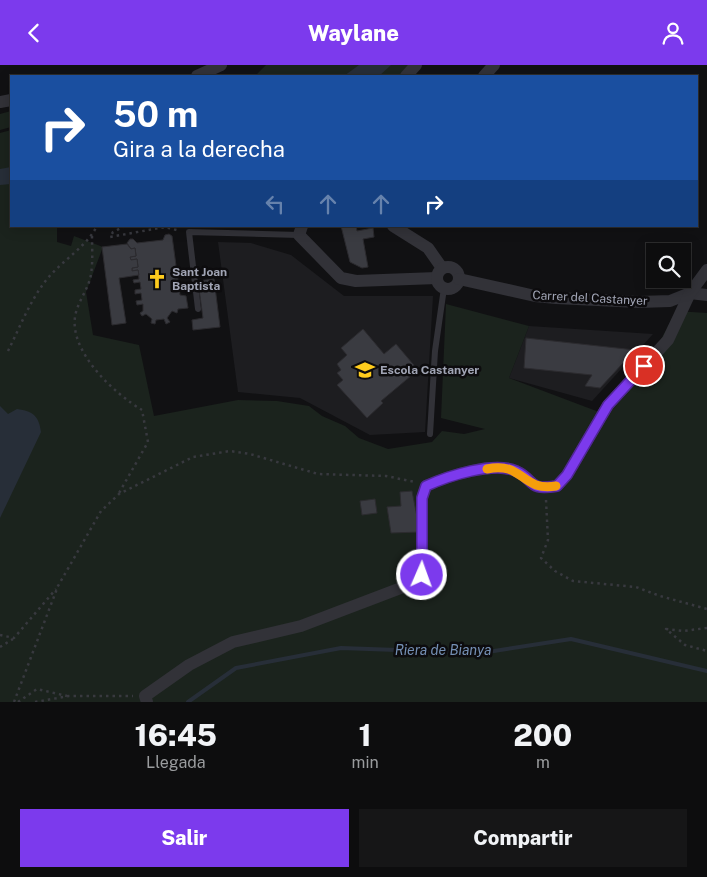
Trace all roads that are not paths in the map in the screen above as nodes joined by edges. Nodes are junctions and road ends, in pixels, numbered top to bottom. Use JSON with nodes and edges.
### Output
{"nodes":[{"id":1,"x":221,"y":65,"type":"edge"},
{"id":2,"x":416,"y":65,"type":"edge"},
{"id":3,"x":494,"y":65,"type":"edge"},
{"id":4,"x":198,"y":75,"type":"edge"},
{"id":5,"x":407,"y":75,"type":"edge"},
{"id":6,"x":485,"y":75,"type":"edge"},
{"id":7,"x":395,"y":227,"type":"edge"},
{"id":8,"x":300,"y":231,"type":"edge"},
{"id":9,"x":707,"y":270,"type":"edge"},
{"id":10,"x":441,"y":278,"type":"junction"},
{"id":11,"x":459,"y":279,"type":"junction"},
{"id":12,"x":690,"y":293,"type":"junction"},
{"id":13,"x":707,"y":295,"type":"edge"},
{"id":14,"x":198,"y":309,"type":"dead end"},
{"id":15,"x":430,"y":434,"type":"dead end"},
{"id":16,"x":146,"y":699,"type":"edge"}],
"edges":[{"from":1,"to":4,"type":"street"},
{"from":2,"to":5,"type":"street"},
{"from":3,"to":6,"type":"street"},
{"from":7,"to":10,"type":"street"},
{"from":8,"to":10,"type":"street"},
{"from":8,"to":14,"type":"lane"},
{"from":9,"to":12,"type":"street"},
{"from":10,"to":11,"type":"street"},
{"from":10,"to":11,"type":"street","name":"Carrer del Castanyer"},
{"from":10,"to":15,"type":"lane"},
{"from":11,"to":12,"type":"street","name":"Carrer del Castanyer"},
{"from":12,"to":13,"type":"street"},
{"from":12,"to":16,"type":"street"}]}
